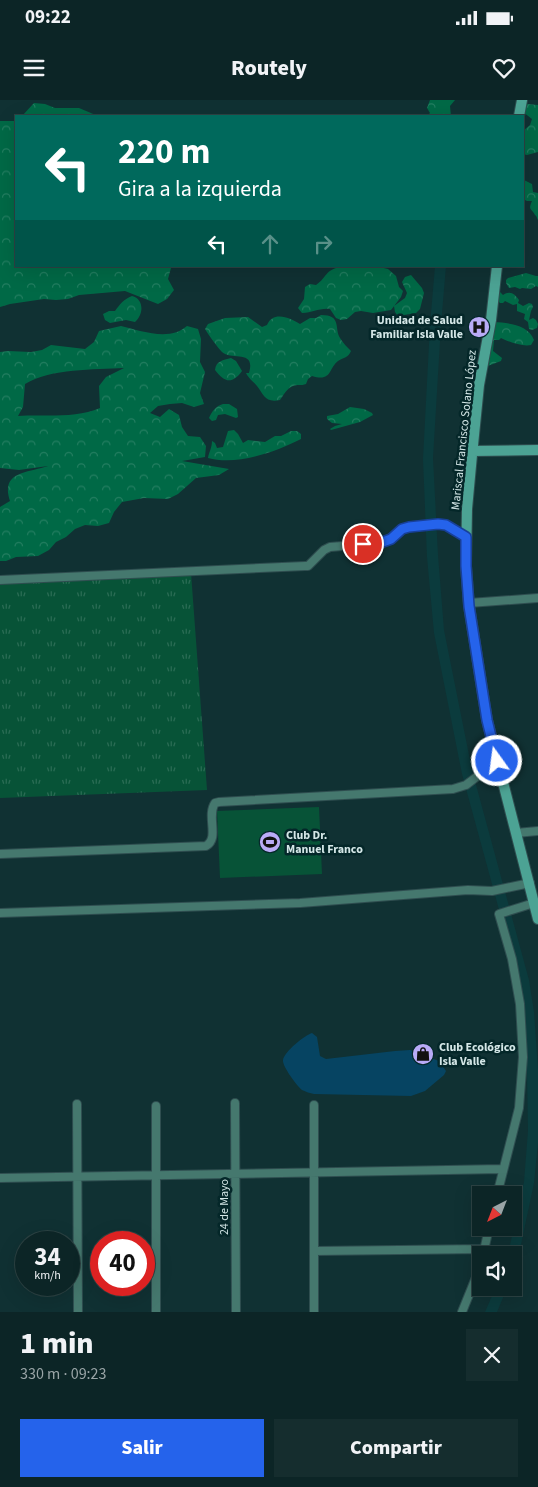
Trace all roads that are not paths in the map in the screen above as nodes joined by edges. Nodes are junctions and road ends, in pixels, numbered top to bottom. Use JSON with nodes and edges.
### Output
{"nodes":[{"id":1,"x":522,"y":100,"type":"edge"},
{"id":2,"x":519,"y":115,"type":"edge"},
{"id":3,"x":497,"y":267,"type":"edge"},
{"id":4,"x":538,"y":450,"type":"edge"},
{"id":5,"x":472,"y":451,"type":"junction"},
{"id":6,"x":466,"y":537,"type":"junction"},
{"id":7,"x":0,"y":580,"type":"edge"},
{"id":8,"x":538,"y":598,"type":"edge"},
{"id":9,"x":469,"y":603,"type":"junction"},
{"id":10,"x":497,"y":761,"type":"junction"},
{"id":11,"x":538,"y":831,"type":"edge"},
{"id":12,"x":516,"y":833,"type":"junction"},
{"id":13,"x":0,"y":854,"type":"edge"},
{"id":14,"x":530,"y":883,"type":"junction"},
{"id":15,"x":534,"y":903,"type":"junction"},
{"id":16,"x":0,"y":913,"type":"edge"},
{"id":17,"x":538,"y":919,"type":"edge"},
{"id":18,"x":235,"y":1103,"type":"dead end"},
{"id":19,"x":77,"y":1104,"type":"dead end"},
{"id":20,"x":314,"y":1105,"type":"dead end"},
{"id":21,"x":156,"y":1106,"type":"dead end"},
{"id":22,"x":502,"y":1170,"type":"junction"},
{"id":23,"x":314,"y":1173,"type":"junction"},
{"id":24,"x":235,"y":1174,"type":"junction"},
{"id":25,"x":156,"y":1176,"type":"junction"},
{"id":26,"x":77,"y":1177,"type":"junction"},
{"id":27,"x":0,"y":1178,"type":"edge"},
{"id":28,"x":499,"y":1186,"type":"edge"},
{"id":29,"x":314,"y":1251,"type":"junction"},
{"id":30,"x":472,"y":1252,"type":"edge"},
{"id":31,"x":472,"y":1287,"type":"edge"},
{"id":32,"x":78,"y":1312,"type":"edge"},
{"id":33,"x":156,"y":1312,"type":"edge"},
{"id":34,"x":236,"y":1312,"type":"edge"},
{"id":35,"x":314,"y":1312,"type":"edge"},
{"id":36,"x":462,"y":1312,"type":"edge"}],
"edges":[{"from":1,"to":2,"type":"street"},
{"from":3,"to":5,"type":"street","name":"Mariscal Francisco Solano López"},
{"from":4,"to":5,"type":"street"},
{"from":5,"to":6,"type":"street","name":"Mariscal Francisco Solano López"},
{"from":6,"to":7,"type":"street"},
{"from":6,"to":9,"type":"street","name":"Mariscal Francisco Solano López"},
{"from":8,"to":9,"type":"street"},
{"from":9,"to":10,"type":"street","name":"Mariscal Francisco Solano López"},
{"from":10,"to":12,"type":"street","name":"Mariscal Francisco Solano López"},
{"from":10,"to":13,"type":"street"},
{"from":11,"to":12,"type":"street"},
{"from":12,"to":14,"type":"street","name":"Mariscal Francisco Solano López"},
{"from":14,"to":15,"type":"street","name":"Mariscal Francisco Solano López"},
{"from":14,"to":16,"type":"street"},
{"from":15,"to":17,"type":"street","name":"Mariscal Francisco Solano López"},
{"from":15,"to":22,"type":"street"},
{"from":18,"to":24,"type":"street","name":"24 de Mayo"},
{"from":19,"to":26,"type":"street"},
{"from":20,"to":23,"type":"street"},
{"from":21,"to":25,"type":"street"},
{"from":22,"to":23,"type":"street"},
{"from":22,"to":28,"type":"street"},
{"from":23,"to":24,"type":"street"},
{"from":23,"to":29,"type":"street"},
{"from":24,"to":25,"type":"street"},
{"from":24,"to":34,"type":"street","name":"24 de Mayo"},
{"from":25,"to":26,"type":"street"},
{"from":25,"to":33,"type":"street"},
{"from":26,"to":27,"type":"street"},
{"from":26,"to":32,"type":"street"},
{"from":29,"to":30,"type":"street"},
{"from":29,"to":35,"type":"street"},
{"from":31,"to":36,"type":"street"}]}
